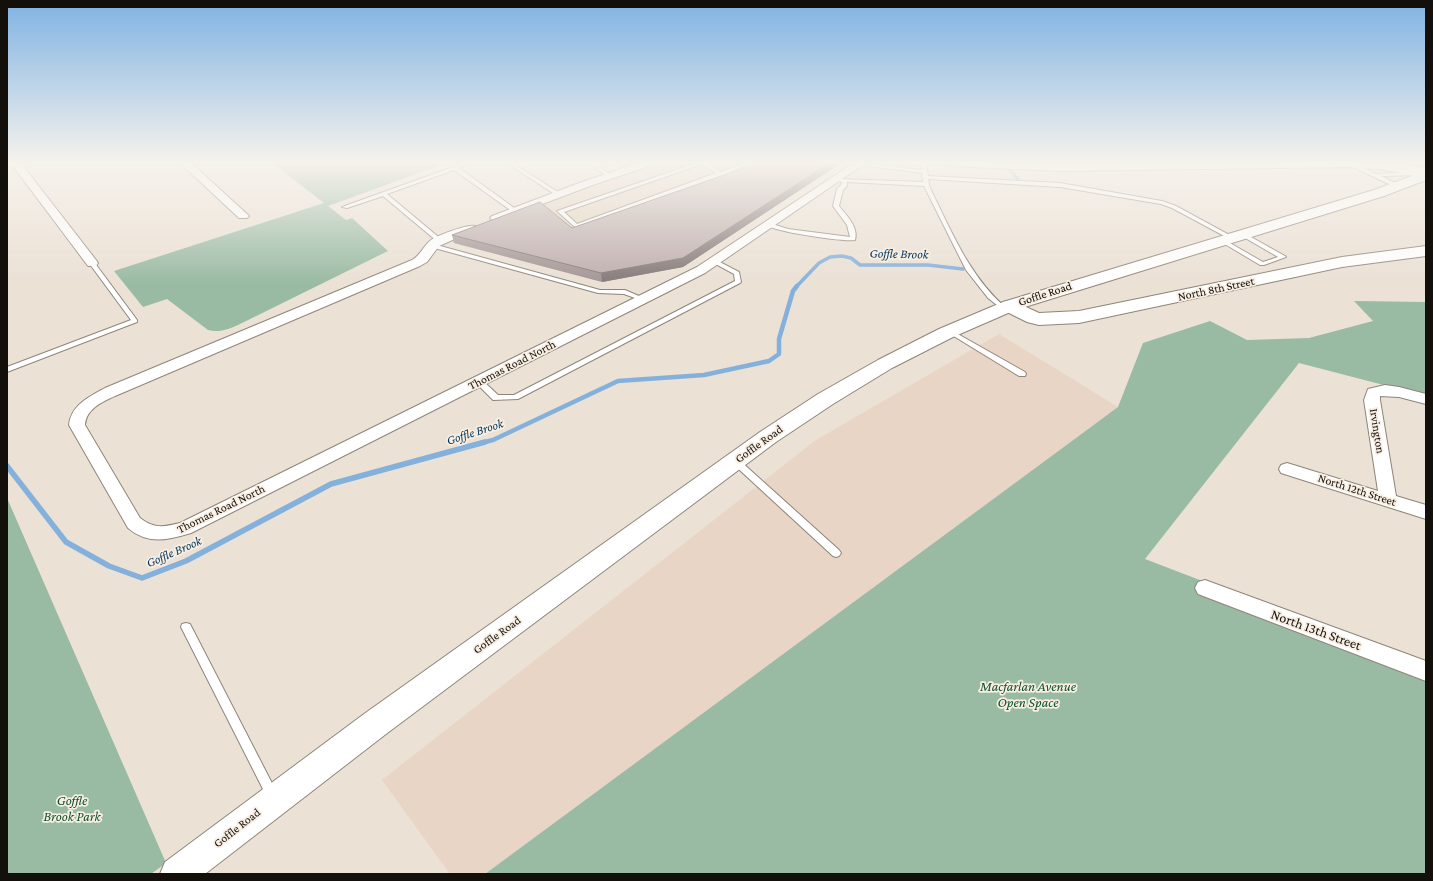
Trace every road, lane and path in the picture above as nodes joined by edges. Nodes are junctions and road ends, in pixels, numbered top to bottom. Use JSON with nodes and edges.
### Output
{"nodes":[{"id":1,"x":46,"y":203,"type":"edge"},
{"id":2,"x":229,"y":203,"type":"edge"},
{"id":3,"x":359,"y":203,"type":"edge"},
{"id":4,"x":394,"y":203,"type":"edge"},
{"id":5,"x":504,"y":203,"type":"edge"},
{"id":6,"x":535,"y":203,"type":"edge"},
{"id":7,"x":583,"y":203,"type":"edge"},
{"id":8,"x":640,"y":203,"type":"edge"},
{"id":9,"x":804,"y":203,"type":"edge"},
{"id":10,"x":837,"y":203,"type":"edge"},
{"id":11,"x":935,"y":203,"type":"edge"},
{"id":12,"x":1162,"y":203,"type":"edge"},
{"id":13,"x":1341,"y":203,"type":"edge"},
{"id":14,"x":345,"y":208,"type":"dead end"},
{"id":15,"x":515,"y":211,"type":"junction"},
{"id":16,"x":243,"y":216,"type":"dead end"},
{"id":17,"x":769,"y":225,"type":"junction"},
{"id":18,"x":1231,"y":237,"type":"junction"},
{"id":19,"x":436,"y":243,"type":"junction"},
{"id":20,"x":1426,"y":251,"type":"edge"},
{"id":21,"x":714,"y":262,"type":"junction"},
{"id":22,"x":92,"y":263,"type":"joint"},
{"id":23,"x":643,"y":299,"type":"junction"},
{"id":24,"x":1006,"y":307,"type":"junction"},
{"id":25,"x":949,"y":331,"type":"junction"},
{"id":26,"x":7,"y":370,"type":"edge"},
{"id":27,"x":1022,"y":374,"type":"dead end"},
{"id":28,"x":478,"y":382,"type":"junction"},
{"id":29,"x":1426,"y":399,"type":"edge"},
{"id":30,"x":735,"y":461,"type":"junction"},
{"id":31,"x":1288,"y":469,"type":"dead end"},
{"id":32,"x":1388,"y":500,"type":"junction"},
{"id":33,"x":1426,"y":512,"type":"edge"},
{"id":34,"x":836,"y":553,"type":"dead end"},
{"id":35,"x":1205,"y":588,"type":"dead end"},
{"id":36,"x":186,"y":627,"type":"dead end"},
{"id":37,"x":1426,"y":671,"type":"edge"},
{"id":38,"x":275,"y":799,"type":"junction"},
{"id":39,"x":178,"y":874,"type":"edge"}],
"edges":[{"from":1,"to":22,"type":"street"},
{"from":2,"to":16,"type":"street"},
{"from":3,"to":14,"type":"lane"},
{"from":4,"to":19,"type":"lane"},
{"from":5,"to":15,"type":"lane"},
{"from":6,"to":15,"type":"street","name":"Thomas Road North"},
{"from":7,"to":8,"type":"lane"},
{"from":9,"to":17,"type":"street","name":"Thomas Road North"},
{"from":10,"to":17,"type":"lane"},
{"from":11,"to":24,"type":"lane"},
{"from":12,"to":18,"type":"lane"},
{"from":13,"to":18,"type":"main road","name":"Goffle Road"},
{"from":15,"to":19,"type":"street","name":"Thomas Road North"},
{"from":17,"to":21,"type":"street","name":"Thomas Road North"},
{"from":18,"to":18,"type":"lane"},
{"from":18,"to":24,"type":"main road","name":"Goffle Road"},
{"from":19,"to":23,"type":"lane"},
{"from":19,"to":28,"type":"street","name":"Thomas Road North"},
{"from":20,"to":24,"type":"main road","name":"North 8th Street"},
{"from":21,"to":23,"type":"street","name":"Thomas Road North"},
{"from":21,"to":28,"type":"lane"},
{"from":22,"to":26,"type":"lane"},
{"from":23,"to":28,"type":"street","name":"Thomas Road North"},
{"from":24,"to":25,"type":"main road","name":"Goffle Road"},
{"from":25,"to":27,"type":"lane"},
{"from":25,"to":30,"type":"main road","name":"Goffle Road"},
{"from":29,"to":32,"type":"street","name":"Irvington"},
{"from":30,"to":34,"type":"lane"},
{"from":30,"to":38,"type":"main road","name":"Goffle Road"},
{"from":31,"to":32,"type":"street","name":"North 12th Street"},
{"from":32,"to":33,"type":"street","name":"North 12th Street"},
{"from":35,"to":37,"type":"street","name":"North 13th Street"},
{"from":36,"to":38,"type":"lane"},
{"from":38,"to":39,"type":"main road","name":"Goffle Road"}]}
